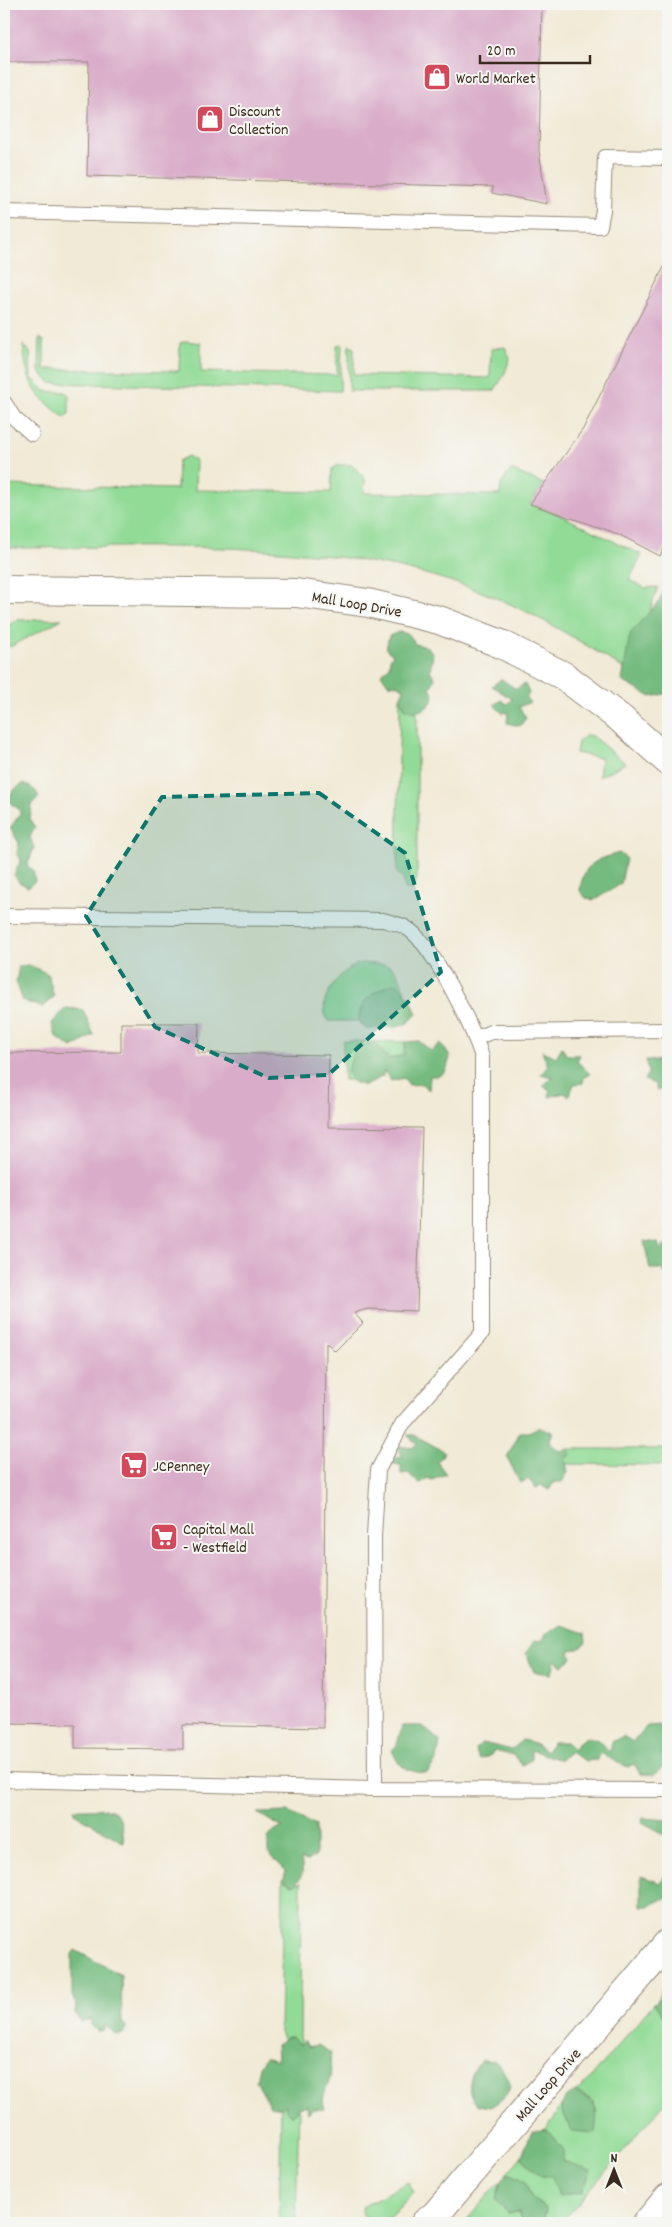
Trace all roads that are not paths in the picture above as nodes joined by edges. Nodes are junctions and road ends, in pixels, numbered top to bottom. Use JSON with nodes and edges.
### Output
{"nodes":[{"id":1,"x":668,"y":158,"type":"edge"},
{"id":2,"x":4,"y":212,"type":"edge"},
{"id":3,"x":4,"y":402,"type":"edge"},
{"id":4,"x":32,"y":434,"type":"dead end"},
{"id":5,"x":4,"y":590,"type":"edge"},
{"id":6,"x":668,"y":761,"type":"edge"},
{"id":7,"x":4,"y":916,"type":"edge"},
{"id":8,"x":668,"y":1030,"type":"edge"},
{"id":9,"x":476,"y":1038,"type":"junction"},
{"id":10,"x":4,"y":1780,"type":"edge"},
{"id":11,"x":374,"y":1788,"type":"junction"},
{"id":12,"x":668,"y":1790,"type":"edge"},
{"id":13,"x":668,"y":1943,"type":"edge"},
{"id":14,"x":668,"y":2198,"type":"edge"},
{"id":15,"x":425,"y":2223,"type":"edge"},
{"id":16,"x":647,"y":2223,"type":"edge"}],
"edges":[{"from":1,"to":2,"type":"lane"},
{"from":3,"to":4,"type":"lane"},
{"from":5,"to":6,"type":"street","name":"Mall Loop Drive"},
{"from":7,"to":9,"type":"lane"},
{"from":8,"to":9,"type":"lane"},
{"from":9,"to":11,"type":"lane"},
{"from":10,"to":11,"type":"lane"},
{"from":11,"to":12,"type":"lane"},
{"from":13,"to":15,"type":"street","name":"Mall Loop Drive"},
{"from":14,"to":16,"type":"street"}]}
